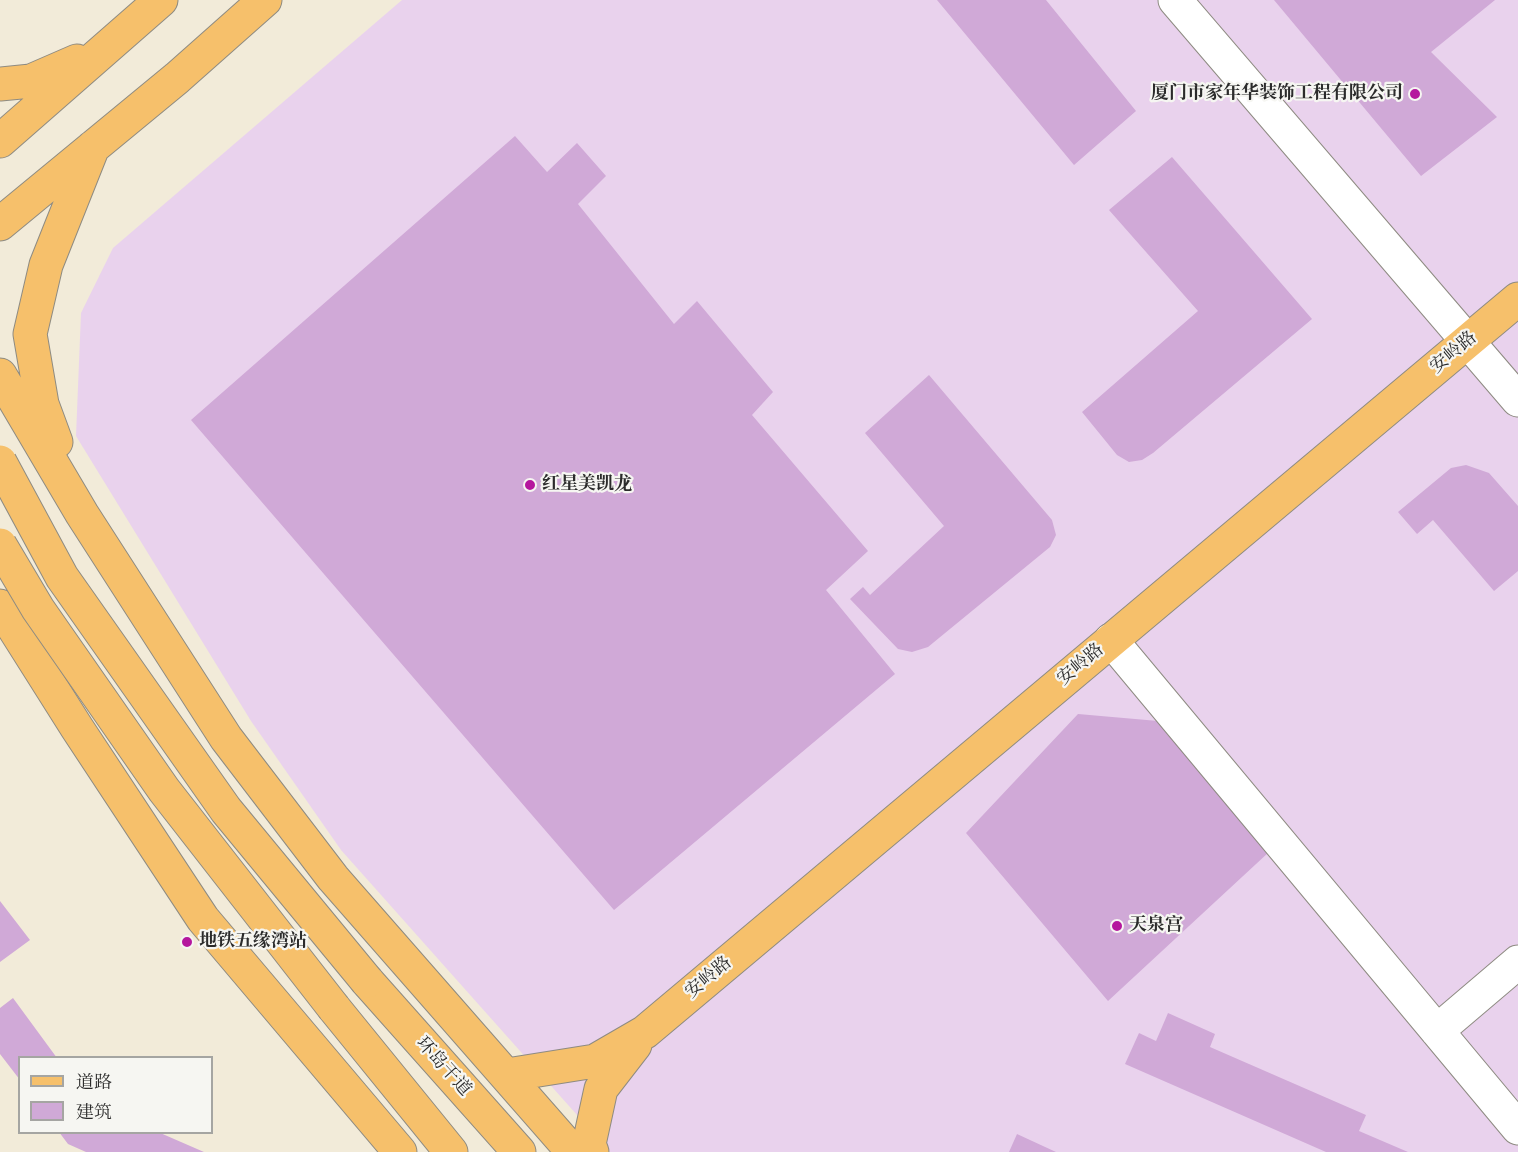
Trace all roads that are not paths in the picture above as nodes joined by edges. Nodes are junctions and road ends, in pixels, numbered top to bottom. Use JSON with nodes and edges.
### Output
{"nodes":[{"id":1,"x":161,"y":0,"type":"edge"},
{"id":2,"x":265,"y":0,"type":"edge"},
{"id":3,"x":1175,"y":0,"type":"edge"},
{"id":4,"x":106,"y":48,"type":"junction"},
{"id":5,"x":0,"y":84,"type":"edge"},
{"id":6,"x":0,"y":141,"type":"edge"},
{"id":7,"x":93,"y":147,"type":"junction"},
{"id":8,"x":0,"y":224,"type":"edge"},
{"id":9,"x":1518,"y":299,"type":"edge"},
{"id":10,"x":1468,"y":341,"type":"junction"},
{"id":11,"x":0,"y":375,"type":"edge"},
{"id":12,"x":1518,"y":400,"type":"edge"},
{"id":13,"x":0,"y":462,"type":"edge"},
{"id":14,"x":82,"y":514,"type":"junction"},
{"id":15,"x":0,"y":545,"type":"edge"},
{"id":16,"x":0,"y":606,"type":"edge"},
{"id":17,"x":1111,"y":640,"type":"junction"},
{"id":18,"x":1518,"y":962,"type":"edge"},
{"id":19,"x":1437,"y":1031,"type":"junction"},
{"id":20,"x":645,"y":1032,"type":"junction"},
{"id":21,"x":507,"y":1075,"type":"junction"},
{"id":22,"x":1518,"y":1128,"type":"edge"},
{"id":23,"x":400,"y":1152,"type":"edge"},
{"id":24,"x":451,"y":1152,"type":"edge"},
{"id":25,"x":519,"y":1152,"type":"edge"},
{"id":26,"x":573,"y":1152,"type":"edge"},
{"id":27,"x":592,"y":1152,"type":"edge"}],
"edges":[{"from":1,"to":4,"type":"main road"},
{"from":2,"to":7,"type":"main road"},
{"from":3,"to":10,"type":"street"},
{"from":4,"to":5,"type":"main road"},
{"from":4,"to":6,"type":"main road"},
{"from":7,"to":8,"type":"main road"},
{"from":7,"to":14,"type":"main road"},
{"from":9,"to":10,"type":"main road","name":"安岭路"},
{"from":10,"to":12,"type":"street"},
{"from":10,"to":17,"type":"main road","name":"安岭路"},
{"from":11,"to":14,"type":"main road"},
{"from":13,"to":25,"type":"main road","name":"环岛干道","bridge":true},
{"from":14,"to":21,"type":"main road"},
{"from":15,"to":24,"type":"main road","bridge":true},
{"from":16,"to":23,"type":"main road"},
{"from":17,"to":19,"type":"street"},
{"from":17,"to":20,"type":"main road","name":"安岭路"},
{"from":18,"to":19,"type":"street"},
{"from":19,"to":22,"type":"street"},
{"from":20,"to":21,"type":"main road"},
{"from":20,"to":27,"type":"main road"},
{"from":21,"to":26,"type":"main road"}]}
